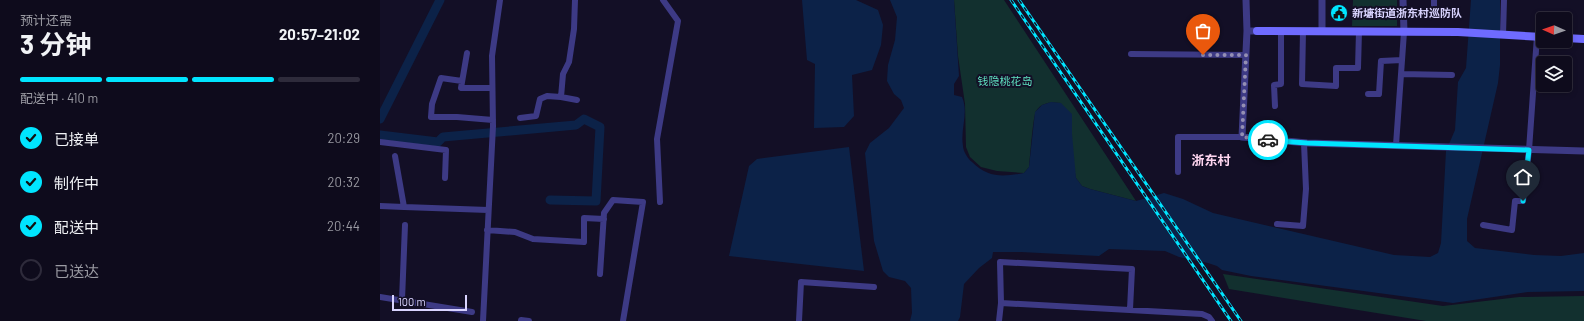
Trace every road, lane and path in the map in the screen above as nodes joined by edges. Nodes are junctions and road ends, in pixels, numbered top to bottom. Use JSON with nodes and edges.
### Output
{"nodes":[{"id":1,"x":500,"y":0,"type":"edge"},
{"id":2,"x":575,"y":0,"type":"edge"},
{"id":3,"x":663,"y":0,"type":"edge"},
{"id":4,"x":1246,"y":0,"type":"edge"},
{"id":5,"x":1322,"y":0,"type":"edge"},
{"id":6,"x":1403,"y":0,"type":"edge"},
{"id":7,"x":1434,"y":0,"type":"edge"},
{"id":8,"x":1504,"y":0,"type":"edge"},
{"id":9,"x":1403,"y":11,"type":"junction"},
{"id":10,"x":1247,"y":31,"type":"junction"},
{"id":11,"x":1257,"y":31,"type":"joint"},
{"id":12,"x":1281,"y":31,"type":"junction"},
{"id":13,"x":1303,"y":31,"type":"junction"},
{"id":14,"x":1322,"y":31,"type":"junction"},
{"id":15,"x":1358,"y":31,"type":"junction"},
{"id":16,"x":1404,"y":32,"type":"junction"},
{"id":17,"x":1504,"y":34,"type":"junction"},
{"id":18,"x":1536,"y":36,"type":"edge"},
{"id":19,"x":1572,"y":38,"type":"edge"},
{"id":20,"x":1584,"y":39,"type":"edge"},
{"id":21,"x":1539,"y":48,"type":"edge"},
{"id":22,"x":467,"y":53,"type":"dead end"},
{"id":23,"x":1131,"y":54,"type":"dead end"},
{"id":24,"x":1246,"y":55,"type":"junction"},
{"id":25,"x":1402,"y":60,"type":"junction"},
{"id":26,"x":1401,"y":74,"type":"junction"},
{"id":27,"x":1452,"y":75,"type":"dead end"},
{"id":28,"x":462,"y":82,"type":"junction"},
{"id":29,"x":492,"y":88,"type":"junction"},
{"id":30,"x":1368,"y":94,"type":"dead end"},
{"id":31,"x":561,"y":97,"type":"junction"},
{"id":32,"x":576,"y":100,"type":"dead end"},
{"id":33,"x":1275,"y":106,"type":"dead end"},
{"id":34,"x":520,"y":118,"type":"dead end"},
{"id":35,"x":493,"y":123,"type":"junction"},
{"id":36,"x":1242,"y":137,"type":"junction"},
{"id":37,"x":380,"y":142,"type":"edge"},
{"id":38,"x":1304,"y":143,"type":"junction"},
{"id":39,"x":1396,"y":145,"type":"junction"},
{"id":40,"x":1529,"y":150,"type":"junction"},
{"id":41,"x":1584,"y":151,"type":"edge"},
{"id":42,"x":395,"y":156,"type":"dead end"},
{"id":43,"x":1584,"y":156,"type":"edge"},
{"id":44,"x":1178,"y":172,"type":"dead end"},
{"id":45,"x":445,"y":178,"type":"dead end"},
{"id":46,"x":660,"y":202,"type":"dead end"},
{"id":47,"x":380,"y":206,"type":"edge"},
{"id":48,"x":404,"y":207,"type":"junction"},
{"id":49,"x":488,"y":210,"type":"junction"},
{"id":50,"x":604,"y":219,"type":"junction"},
{"id":51,"x":1277,"y":224,"type":"dead end"},
{"id":52,"x":1483,"y":225,"type":"dead end"},
{"id":53,"x":405,"y":226,"type":"dead end"},
{"id":54,"x":487,"y":230,"type":"junction"},
{"id":55,"x":600,"y":274,"type":"dead end"},
{"id":56,"x":874,"y":287,"type":"dead end"},
{"id":57,"x":380,"y":297,"type":"edge"},
{"id":58,"x":402,"y":300,"type":"junction"},
{"id":59,"x":1001,"y":302,"type":"junction"},
{"id":60,"x":1130,"y":310,"type":"junction"},
{"id":61,"x":472,"y":312,"type":"dead end"},
{"id":62,"x":521,"y":320,"type":"dead end"},
{"id":63,"x":483,"y":321,"type":"edge"},
{"id":64,"x":529,"y":321,"type":"edge"},
{"id":65,"x":623,"y":321,"type":"edge"},
{"id":66,"x":799,"y":321,"type":"edge"},
{"id":67,"x":999,"y":321,"type":"edge"},
{"id":68,"x":1212,"y":321,"type":"edge"}],
"edges":[{"from":1,"to":29,"type":"street"},
{"from":2,"to":31,"type":"street"},
{"from":3,"to":46,"type":"street"},
{"from":4,"to":10,"type":"street"},
{"from":5,"to":14,"type":"street"},
{"from":6,"to":9,"type":"street"},
{"from":7,"to":9,"type":"street"},
{"from":8,"to":17,"type":"street"},
{"from":9,"to":16,"type":"street"},
{"from":10,"to":11,"type":"street"},
{"from":10,"to":24,"type":"street"},
{"from":11,"to":12,"type":"main road"},
{"from":12,"to":13,"type":"main road"},
{"from":12,"to":33,"type":"street"},
{"from":13,"to":14,"type":"main road"},
{"from":13,"to":15,"type":"street"},
{"from":14,"to":15,"type":"main road"},
{"from":15,"to":16,"type":"main road"},
{"from":16,"to":17,"type":"main road"},
{"from":16,"to":25,"type":"street"},
{"from":17,"to":18,"type":"main road"},
{"from":19,"to":20,"type":"main road"},
{"from":21,"to":40,"type":"street"},
{"from":22,"to":28,"type":"street"},
{"from":23,"to":24,"type":"street"},
{"from":24,"to":36,"type":"street"},
{"from":25,"to":26,"type":"street"},
{"from":25,"to":30,"type":"street"},
{"from":26,"to":27,"type":"street"},
{"from":26,"to":39,"type":"street"},
{"from":28,"to":29,"type":"street"},
{"from":28,"to":35,"type":"street"},
{"from":29,"to":35,"type":"street"},
{"from":31,"to":32,"type":"street"},
{"from":31,"to":34,"type":"street"},
{"from":35,"to":49,"type":"street"},
{"from":36,"to":38,"type":"street"},
{"from":36,"to":44,"type":"street"},
{"from":37,"to":45,"type":"street"},
{"from":38,"to":39,"type":"street"},
{"from":38,"to":51,"type":"street"},
{"from":39,"to":40,"type":"street"},
{"from":40,"to":41,"type":"street"},
{"from":40,"to":52,"type":"street"},
{"from":41,"to":43,"type":"street"},
{"from":42,"to":48,"type":"street"},
{"from":47,"to":48,"type":"street"},
{"from":48,"to":49,"type":"street"},
{"from":49,"to":54,"type":"street"},
{"from":50,"to":54,"type":"street"},
{"from":50,"to":55,"type":"street"},
{"from":50,"to":65,"type":"street"},
{"from":53,"to":58,"type":"street"},
{"from":54,"to":63,"type":"street"},
{"from":56,"to":66,"type":"street"},
{"from":57,"to":58,"type":"street"},
{"from":58,"to":61,"type":"street"},
{"from":59,"to":60,"type":"street"},
{"from":59,"to":60,"type":"street"},
{"from":59,"to":67,"type":"street"},
{"from":60,"to":68,"type":"street"},
{"from":62,"to":64,"type":"street"}]}
